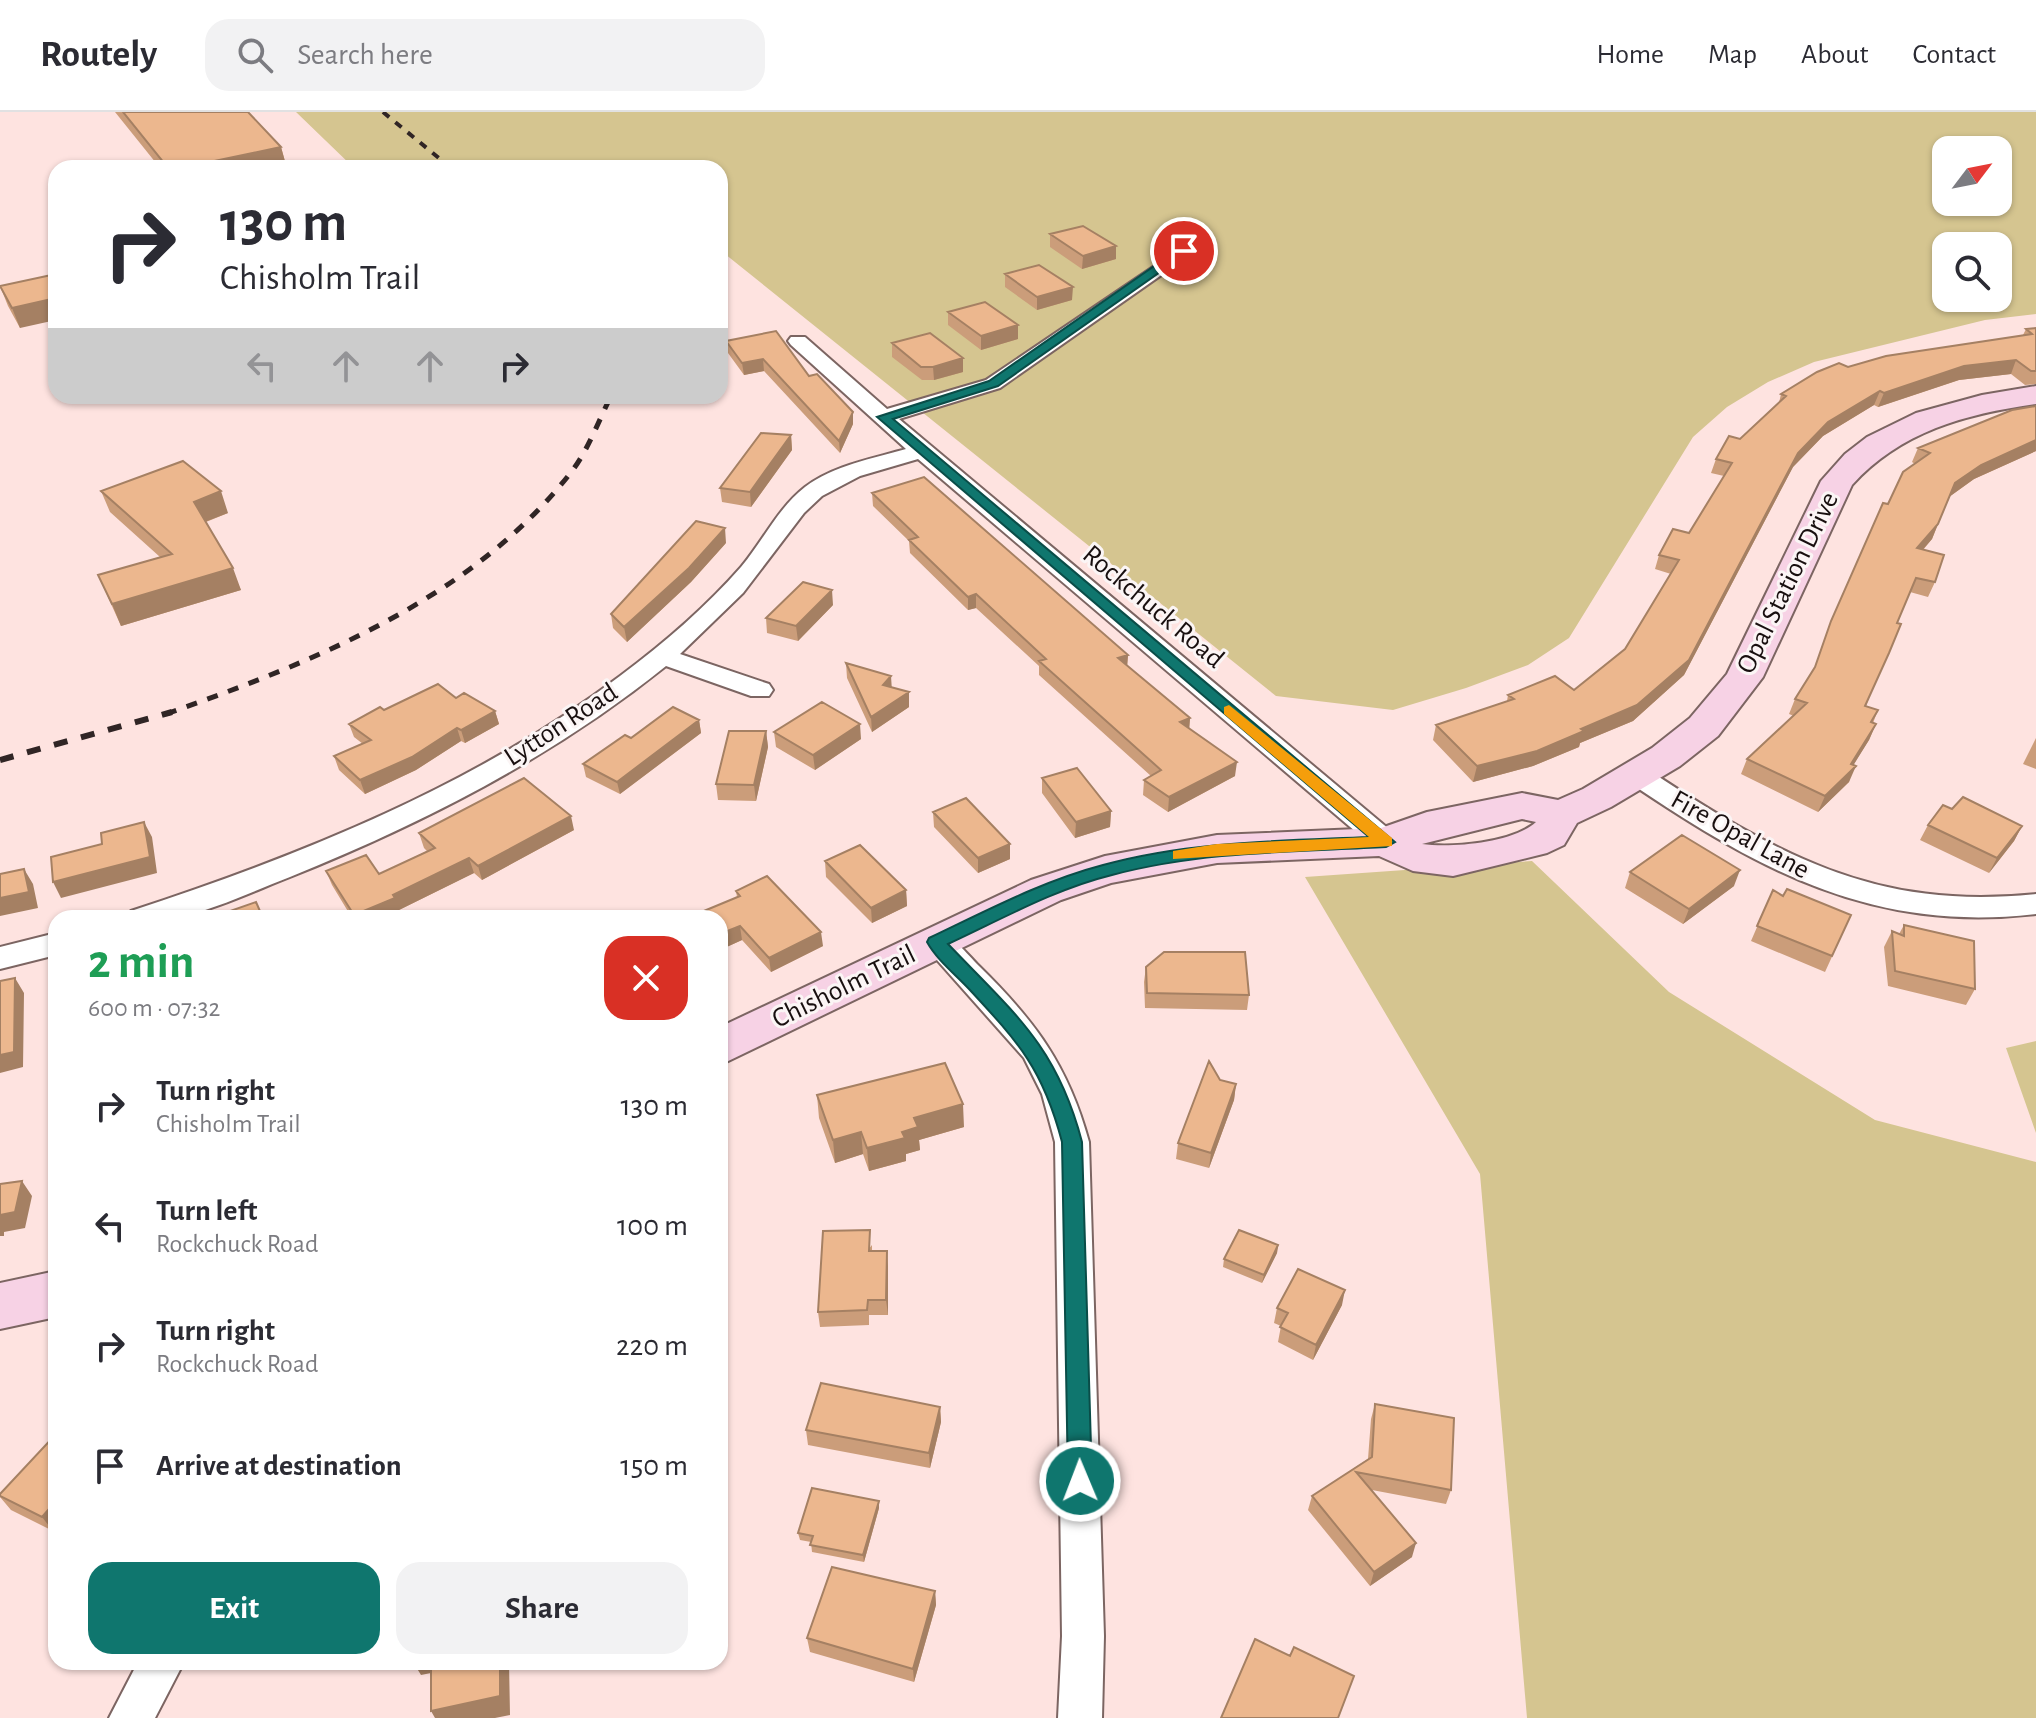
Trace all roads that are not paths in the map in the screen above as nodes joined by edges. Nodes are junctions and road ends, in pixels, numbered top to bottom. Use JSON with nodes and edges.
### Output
{"nodes":[{"id":1,"x":1184,"y":251,"type":"dead end"},
{"id":2,"x":798,"y":341,"type":"dead end"},
{"id":3,"x":2036,"y":395,"type":"edge"},
{"id":4,"x":884,"y":417,"type":"junction"},
{"id":5,"x":922,"y":451,"type":"junction"},
{"id":6,"x":662,"y":656,"type":"junction"},
{"id":7,"x":760,"y":690,"type":"dead end"},
{"id":8,"x":1637,"y":775,"type":"junction"},
{"id":9,"x":1386,"y":842,"type":"junction"},
{"id":10,"x":2036,"y":904,"type":"edge"},
{"id":11,"x":165,"y":910,"type":"edge"},
{"id":12,"x":936,"y":942,"type":"junction"},
{"id":13,"x":48,"y":946,"type":"edge"},
{"id":14,"x":0,"y":958,"type":"edge"},
{"id":15,"x":728,"y":1043,"type":"edge"},
{"id":16,"x":48,"y":1296,"type":"edge"},
{"id":17,"x":0,"y":1306,"type":"edge"},
{"id":18,"x":158,"y":1670,"type":"edge"},
{"id":19,"x":131,"y":1718,"type":"edge"},
{"id":20,"x":1080,"y":1718,"type":"edge"}],
"edges":[{"from":1,"to":4,"type":"street"},
{"from":2,"to":4,"type":"street","name":"Rockchuck Road"},
{"from":3,"to":8,"type":"street","name":"Opal Station Drive"},
{"from":4,"to":5,"type":"street","name":"Rockchuck Road"},
{"from":5,"to":6,"type":"street","name":"Lytton Road"},
{"from":5,"to":9,"type":"street","name":"Rockchuck Road"},
{"from":6,"to":7,"type":"street"},
{"from":6,"to":11,"type":"street","name":"Lytton Road"},
{"from":8,"to":9,"type":"street","name":"Opal Station Drive"},
{"from":8,"to":10,"type":"street","name":"Fire Opal Lane"},
{"from":9,"to":12,"type":"street","name":"Chisholm Trail"},
{"from":12,"to":15,"type":"street","name":"Chisholm Trail"},
{"from":12,"to":20,"type":"street"},
{"from":13,"to":14,"type":"street"},
{"from":16,"to":17,"type":"street"},
{"from":18,"to":19,"type":"street"}]}
